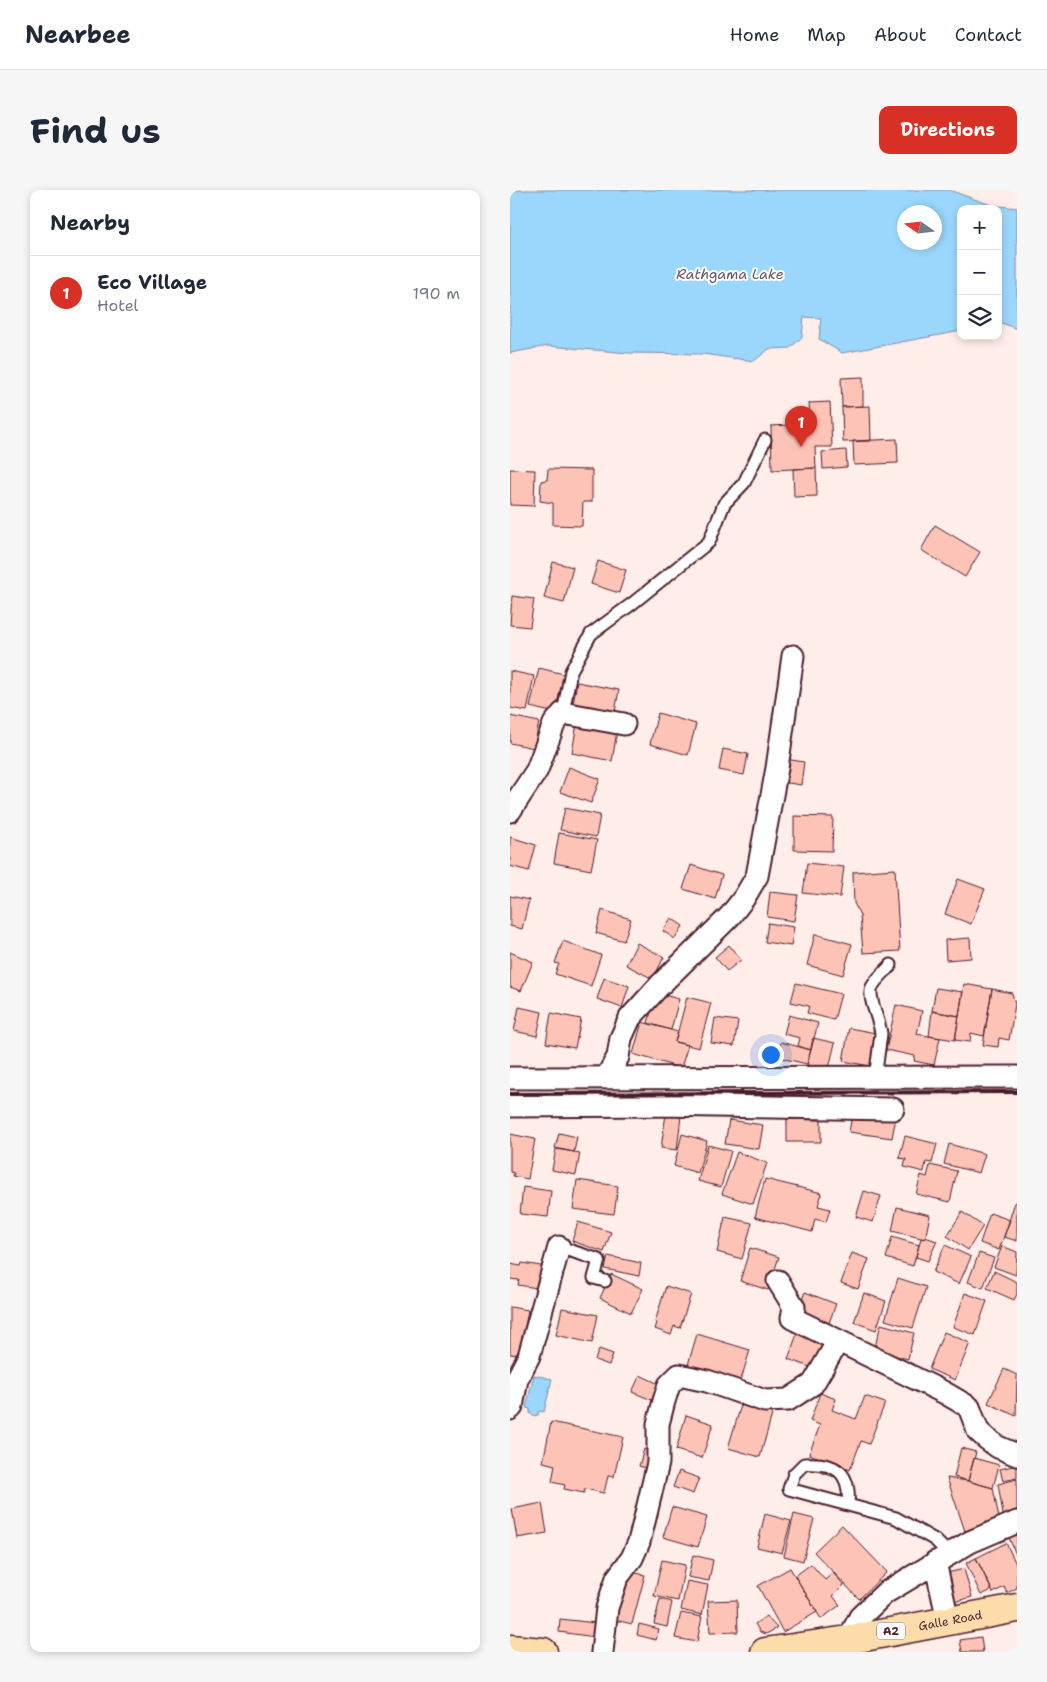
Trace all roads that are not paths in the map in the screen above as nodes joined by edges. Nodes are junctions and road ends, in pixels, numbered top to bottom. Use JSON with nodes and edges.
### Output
{"nodes":[{"id":1,"x":765,"y":440,"type":"dead end"},
{"id":2,"x":794,"y":656,"type":"dead end"},
{"id":3,"x":563,"y":713,"type":"junction"},
{"id":4,"x":624,"y":724,"type":"dead end"},
{"id":5,"x":510,"y":811,"type":"edge"},
{"id":6,"x":891,"y":966,"type":"dead end"},
{"id":7,"x":1017,"y":1077,"type":"edge"},
{"id":8,"x":510,"y":1078,"type":"edge"},
{"id":9,"x":606,"y":1078,"type":"junction"},
{"id":10,"x":875,"y":1078,"type":"junction"},
{"id":11,"x":510,"y":1106,"type":"edge"},
{"id":12,"x":894,"y":1109,"type":"dead end"},
{"id":13,"x":559,"y":1247,"type":"joint"},
{"id":14,"x":604,"y":1281,"type":"dead end"},
{"id":15,"x":778,"y":1281,"type":"dead end"},
{"id":16,"x":838,"y":1341,"type":"junction"},
{"id":17,"x":510,"y":1408,"type":"edge"},
{"id":18,"x":1015,"y":1450,"type":"edge"},
{"id":19,"x":848,"y":1505,"type":"junction"},
{"id":20,"x":1017,"y":1522,"type":"edge"},
{"id":21,"x":942,"y":1558,"type":"junction"},
{"id":22,"x":1017,"y":1608,"type":"edge"},
{"id":23,"x":948,"y":1620,"type":"junction"},
{"id":24,"x":848,"y":1640,"type":"junction"},
{"id":25,"x":510,"y":1648,"type":"edge"},
{"id":26,"x":543,"y":1652,"type":"edge"},
{"id":27,"x":602,"y":1652,"type":"edge"},
{"id":28,"x":765,"y":1652,"type":"edge"}],
"edges":[{"from":1,"to":3,"type":"lane"},
{"from":2,"to":9,"type":"street"},
{"from":3,"to":4,"type":"street"},
{"from":3,"to":5,"type":"street"},
{"from":6,"to":10,"type":"lane"},
{"from":7,"to":10,"type":"street"},
{"from":8,"to":9,"type":"street"},
{"from":9,"to":10,"type":"street"},
{"from":11,"to":12,"type":"street"},
{"from":13,"to":14,"type":"lane"},
{"from":13,"to":17,"type":"street"},
{"from":15,"to":16,"type":"street"},
{"from":16,"to":18,"type":"street"},
{"from":16,"to":27,"type":"street"},
{"from":19,"to":19,"type":"lane"},
{"from":19,"to":21,"type":"lane"},
{"from":20,"to":21,"type":"street"},
{"from":21,"to":23,"type":"street"},
{"from":21,"to":24,"type":"street"},
{"from":22,"to":23,"type":"highway","name":"Galle Road","number":"A2"},
{"from":23,"to":24,"type":"highway","name":"Galle Road","number":"A2"},
{"from":24,"to":28,"type":"highway","name":"Galle Road","number":"A2"},
{"from":25,"to":26,"type":"highway"}]}
